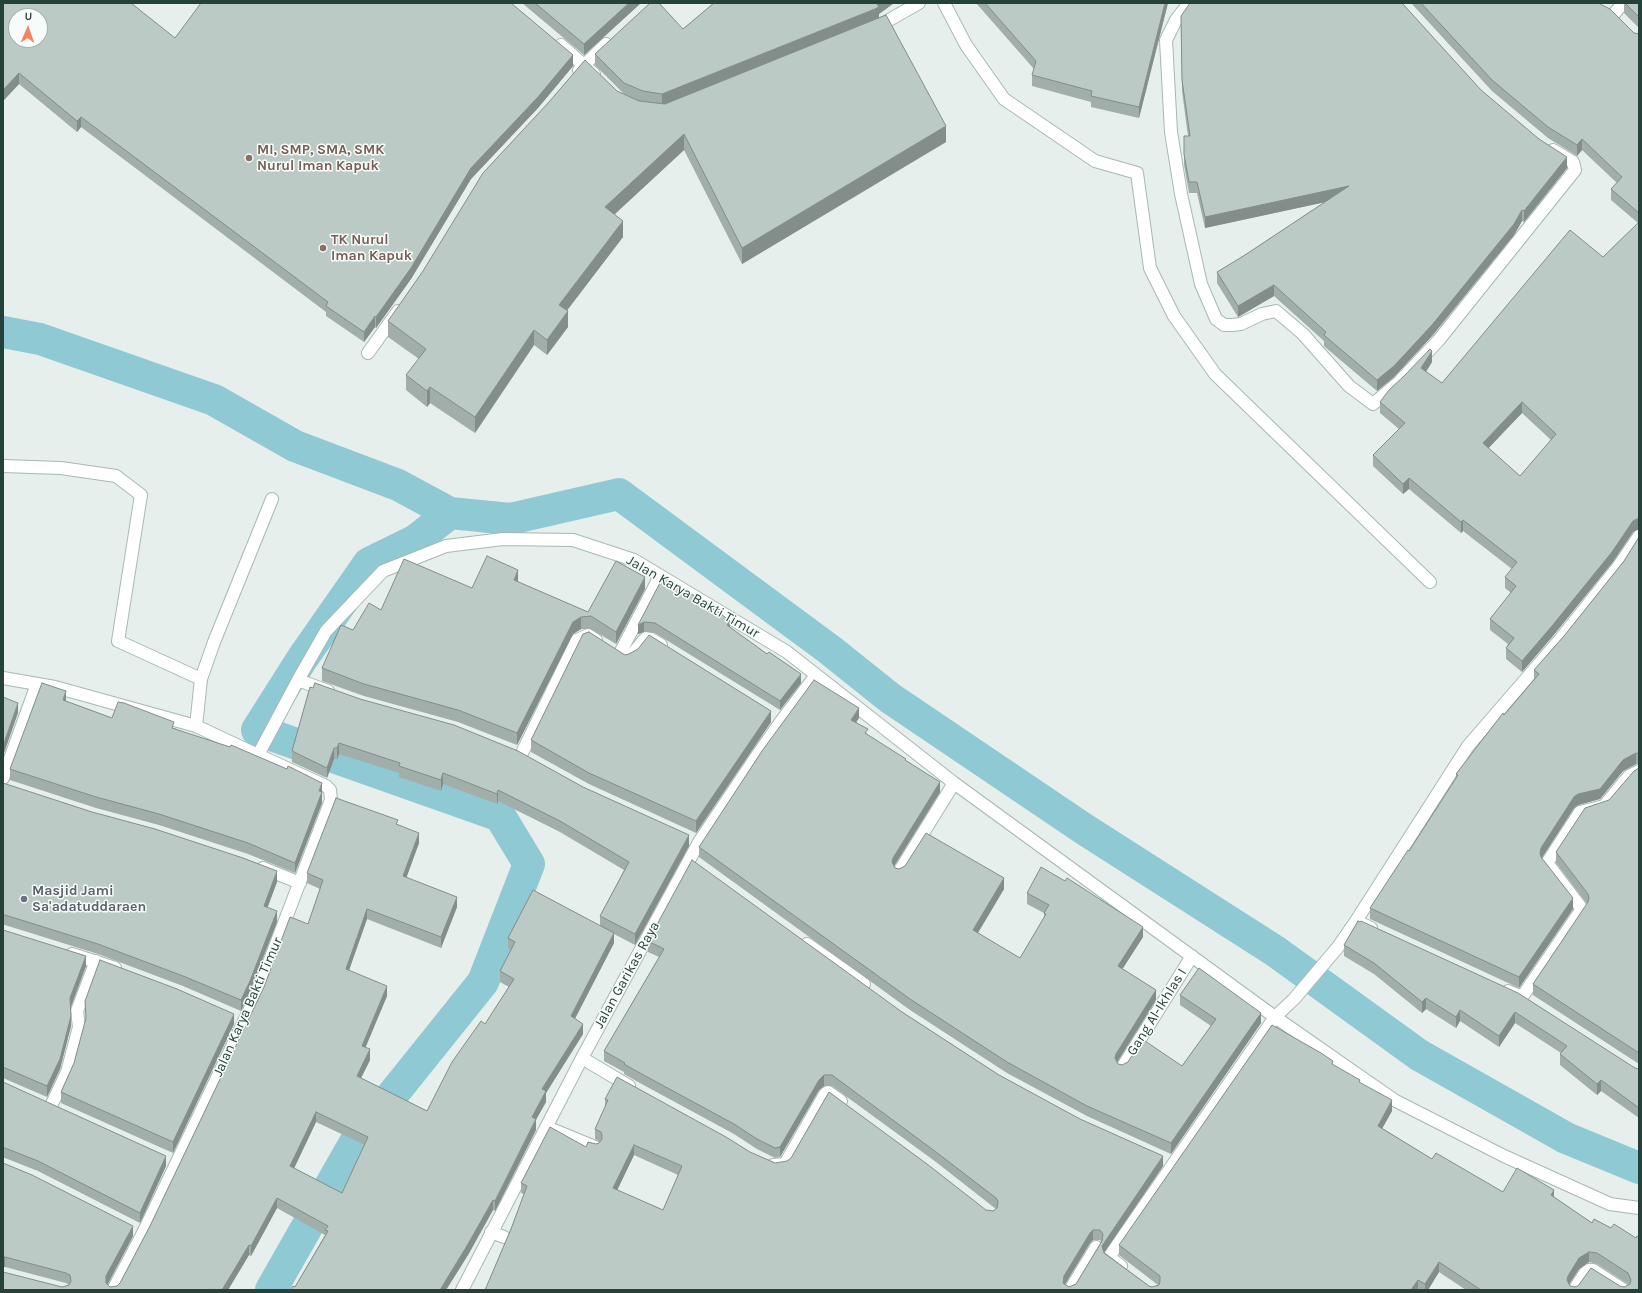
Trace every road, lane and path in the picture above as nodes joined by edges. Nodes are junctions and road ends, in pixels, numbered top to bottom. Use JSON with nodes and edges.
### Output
{"nodes":[{"id":1,"x":919,"y":3,"type":"edge"},
{"id":2,"x":944,"y":3,"type":"edge"},
{"id":3,"x":1189,"y":3,"type":"edge"},
{"id":4,"x":1623,"y":3,"type":"edge"},
{"id":5,"x":1624,"y":23,"type":"edge"},
{"id":6,"x":863,"y":33,"type":"edge"},
{"id":7,"x":618,"y":34,"type":"edge"},
{"id":8,"x":550,"y":36,"type":"edge"},
{"id":9,"x":584,"y":65,"type":"junction"},
{"id":10,"x":574,"y":77,"type":"edge"},
{"id":11,"x":600,"y":80,"type":"edge"},
{"id":12,"x":1544,"y":144,"type":"edge"},
{"id":13,"x":404,"y":302,"type":"edge"},
{"id":14,"x":368,"y":353,"type":"dead end"},
{"id":15,"x":3,"y":466,"type":"edge"},
{"id":16,"x":272,"y":499,"type":"dead end"},
{"id":17,"x":1639,"y":536,"type":"edge"},
{"id":18,"x":660,"y":576,"type":"junction"},
{"id":19,"x":1430,"y":582,"type":"dead end"},
{"id":20,"x":670,"y":650,"type":"edge"},
{"id":21,"x":619,"y":655,"type":"junction"},
{"id":22,"x":816,"y":675,"type":"junction"},
{"id":23,"x":3,"y":678,"type":"edge"},
{"id":24,"x":201,"y":679,"type":"junction"},
{"id":25,"x":298,"y":680,"type":"junction"},
{"id":26,"x":37,"y":684,"type":"junction"},
{"id":27,"x":336,"y":694,"type":"edge"},
{"id":28,"x":196,"y":726,"type":"junction"},
{"id":29,"x":260,"y":750,"type":"junction"},
{"id":30,"x":534,"y":762,"type":"edge"},
{"id":31,"x":1639,"y":770,"type":"edge"},
{"id":32,"x":3,"y":778,"type":"edge"},
{"id":33,"x":954,"y":782,"type":"junction"},
{"id":34,"x":687,"y":836,"type":"edge"},
{"id":35,"x":699,"y":842,"type":"junction"},
{"id":36,"x":253,"y":864,"type":"edge"},
{"id":37,"x":899,"y":872,"type":"edge"},
{"id":38,"x":300,"y":883,"type":"junction"},
{"id":39,"x":1356,"y":921,"type":"junction"},
{"id":40,"x":1385,"y":934,"type":"edge"},
{"id":41,"x":799,"y":938,"type":"edge"},
{"id":42,"x":63,"y":951,"type":"edge"},
{"id":43,"x":1192,"y":956,"type":"junction"},
{"id":44,"x":96,"y":961,"type":"junction"},
{"id":45,"x":124,"y":972,"type":"edge"},
{"id":46,"x":1500,"y":987,"type":"edge"},
{"id":47,"x":875,"y":993,"type":"edge"},
{"id":48,"x":1522,"y":997,"type":"junction"},
{"id":49,"x":1535,"y":1005,"type":"edge"},
{"id":50,"x":1275,"y":1017,"type":"junction"},
{"id":51,"x":582,"y":1058,"type":"junction"},
{"id":52,"x":1122,"y":1068,"type":"edge"},
{"id":53,"x":640,"y":1092,"type":"edge"},
{"id":54,"x":38,"y":1100,"type":"edge"},
{"id":55,"x":852,"y":1110,"type":"edge"},
{"id":56,"x":546,"y":1127,"type":"junction"},
{"id":57,"x":595,"y":1148,"type":"edge"},
{"id":58,"x":1160,"y":1156,"type":"edge"},
{"id":59,"x":163,"y":1157,"type":"edge"},
{"id":60,"x":760,"y":1159,"type":"edge"},
{"id":61,"x":177,"y":1163,"type":"junction"},
{"id":62,"x":1174,"y":1163,"type":"junction"},
{"id":63,"x":1639,"y":1208,"type":"edge"},
{"id":64,"x":129,"y":1226,"type":"edge"},
{"id":65,"x":491,"y":1232,"type":"junction"},
{"id":66,"x":143,"y":1233,"type":"junction"},
{"id":67,"x":504,"y":1237,"type":"dead end"},
{"id":68,"x":1096,"y":1246,"type":"dead end"},
{"id":69,"x":1128,"y":1271,"type":"edge"},
{"id":70,"x":113,"y":1290,"type":"edge"},
{"id":71,"x":462,"y":1290,"type":"edge"},
{"id":72,"x":1070,"y":1290,"type":"edge"},
{"id":73,"x":1574,"y":1290,"type":"edge"},
{"id":74,"x":1624,"y":1290,"type":"edge"}],
"edges":[{"from":1,"to":6,"type":"street"},
{"from":2,"to":19,"type":"street"},
{"from":3,"to":12,"type":"street"},
{"from":4,"to":5,"type":"street"},
{"from":7,"to":9,"type":"street"},
{"from":8,"to":9,"type":"street"},
{"from":9,"to":10,"type":"street"},
{"from":9,"to":11,"type":"street"},
{"from":13,"to":14,"type":"street"},
{"from":15,"to":24,"type":"street"},
{"from":16,"to":24,"type":"street"},
{"from":17,"to":39,"type":"street"},
{"from":18,"to":21,"type":"street"},
{"from":18,"to":22,"type":"street","name":"Jalan Karya Bakti Timur"},
{"from":18,"to":25,"type":"street","name":"Jalan Karya Bakti Timur"},
{"from":20,"to":21,"type":"street"},
{"from":21,"to":30,"type":"street"},
{"from":22,"to":33,"type":"street","name":"Jalan Karya Bakti Timur"},
{"from":22,"to":35,"type":"street","name":"Jalan Garikas Raya"},
{"from":23,"to":26,"type":"street","name":"Jalan Karya Bakti Timur"},
{"from":24,"to":28,"type":"street"},
{"from":25,"to":27,"type":"street"},
{"from":25,"to":29,"type":"street","name":"Jalan Karya Bakti Timur"},
{"from":26,"to":28,"type":"street","name":"Jalan Karya Bakti Timur"},
{"from":26,"to":32,"type":"street"},
{"from":28,"to":29,"type":"street","name":"Jalan Karya Bakti Timur"},
{"from":29,"to":38,"type":"street","name":"Jalan Karya Bakti Timur"},
{"from":31,"to":48,"type":"street"},
{"from":33,"to":37,"type":"street"},
{"from":33,"to":43,"type":"street","name":"Jalan Karya Bakti Timur"},
{"from":34,"to":35,"type":"street"},
{"from":35,"to":51,"type":"street","name":"Jalan Garikas Raya"},
{"from":36,"to":38,"type":"street"},
{"from":38,"to":61,"type":"street","name":"Jalan Karya Bakti Timur"},
{"from":39,"to":40,"type":"street"},
{"from":39,"to":50,"type":"street"},
{"from":41,"to":47,"type":"street"},
{"from":42,"to":44,"type":"street"},
{"from":43,"to":50,"type":"street","name":"Jalan Karya Bakti Timur"},
{"from":43,"to":52,"type":"street","name":"Gang Al-Ikhlas I"},
{"from":44,"to":45,"type":"street"},
{"from":44,"to":54,"type":"street"},
{"from":46,"to":48,"type":"street"},
{"from":48,"to":49,"type":"street"},
{"from":50,"to":62,"type":"street"},
{"from":50,"to":63,"type":"street","name":"Jalan Karya Bakti Timur"},
{"from":51,"to":53,"type":"street"},
{"from":51,"to":56,"type":"street","name":"Jalan Garikas Raya"},
{"from":55,"to":60,"type":"street"},
{"from":56,"to":57,"type":"street"},
{"from":56,"to":65,"type":"street","name":"Jalan Garikas Raya"},
{"from":58,"to":62,"type":"street"},
{"from":59,"to":61,"type":"street"},
{"from":61,"to":66,"type":"street","name":"Jalan Karya Bakti Timur"},
{"from":62,"to":69,"type":"street"},
{"from":64,"to":66,"type":"street"},
{"from":65,"to":67,"type":"street"},
{"from":65,"to":71,"type":"street","name":"Jalan Garikas Raya"},
{"from":66,"to":70,"type":"street","name":"Jalan Karya Bakti Timur"},
{"from":68,"to":72,"type":"street"},
{"from":73,"to":74,"type":"street"}]}
